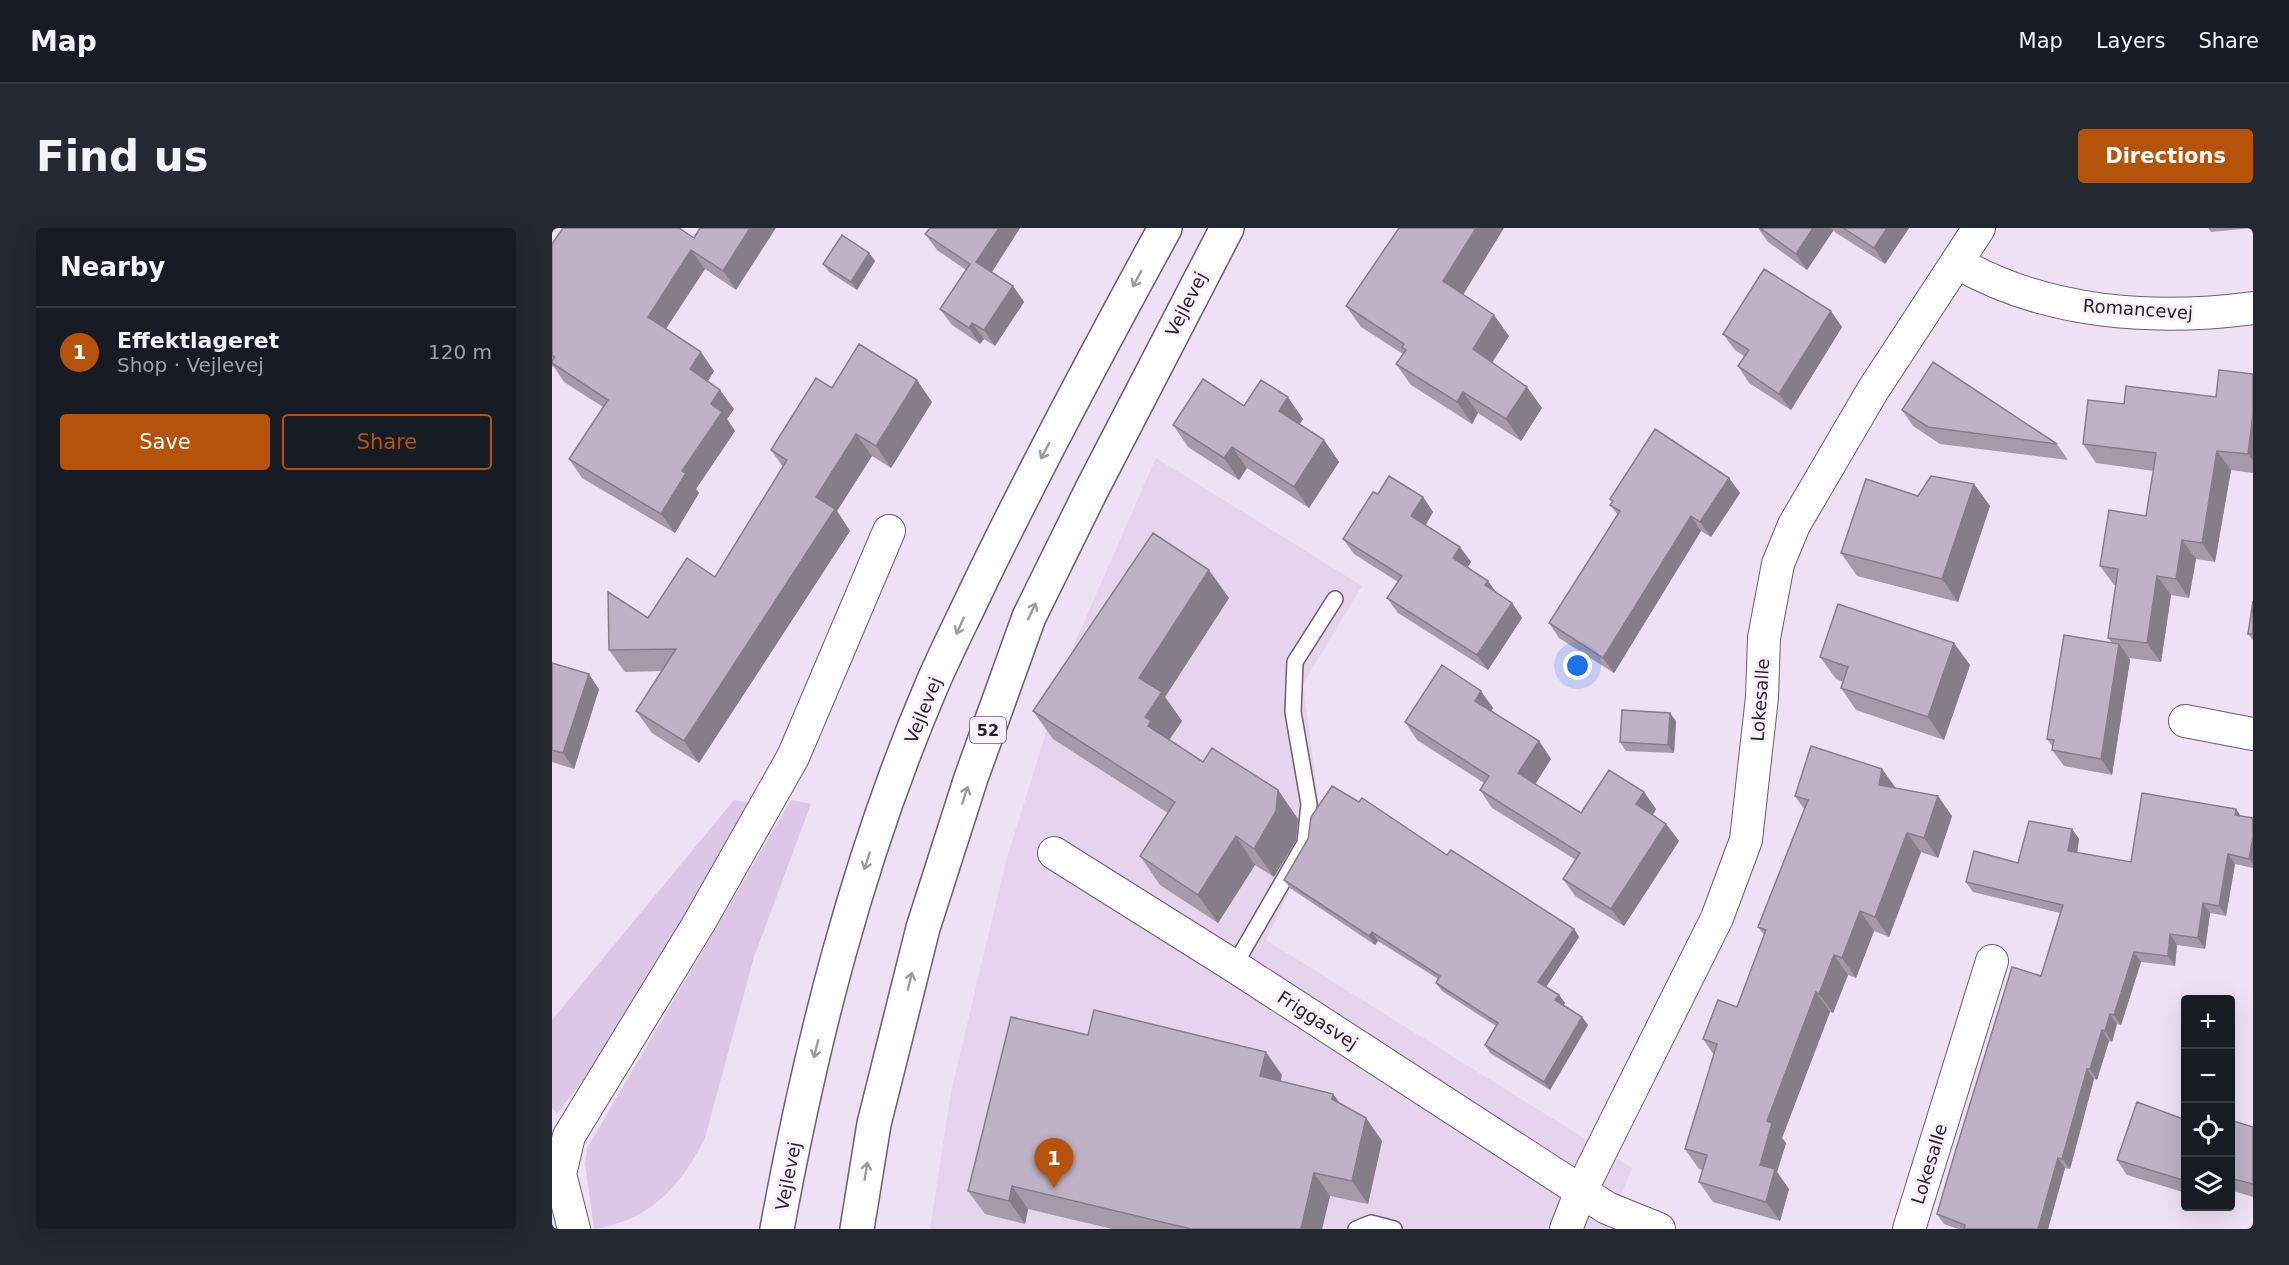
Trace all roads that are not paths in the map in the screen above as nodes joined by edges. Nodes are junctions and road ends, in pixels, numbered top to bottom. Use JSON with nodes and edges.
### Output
{"nodes":[{"id":1,"x":1165,"y":228,"type":"edge"},
{"id":2,"x":1227,"y":228,"type":"edge"},
{"id":3,"x":1979,"y":228,"type":"edge"},
{"id":4,"x":1958,"y":263,"type":"junction"},
{"id":5,"x":2253,"y":308,"type":"edge"},
{"id":6,"x":889,"y":531,"type":"dead end"},
{"id":7,"x":1335,"y":599,"type":"dead end"},
{"id":8,"x":2185,"y":721,"type":"dead end"},
{"id":9,"x":2253,"y":734,"type":"edge"},
{"id":10,"x":1054,"y":852,"type":"dead end"},
{"id":11,"x":1992,"y":961,"type":"dead end"},
{"id":12,"x":1234,"y":966,"type":"junction"},
{"id":13,"x":1581,"y":1191,"type":"junction"},
{"id":14,"x":574,"y":1229,"type":"edge"},
{"id":15,"x":777,"y":1229,"type":"edge"},
{"id":16,"x":857,"y":1229,"type":"edge"},
{"id":17,"x":1356,"y":1229,"type":"edge"},
{"id":18,"x":1394,"y":1229,"type":"edge"},
{"id":19,"x":1566,"y":1229,"type":"edge"},
{"id":20,"x":1659,"y":1229,"type":"edge"},
{"id":21,"x":1909,"y":1229,"type":"edge"}],
"edges":[{"from":1,"to":15,"type":"main road","name":"Vejlevej","one_way":true},
{"from":16,"to":2,"type":"main road","name":"Vejlevej","number":"52","one_way":true},
{"from":3,"to":4,"type":"street","name":"Lokesalle"},
{"from":4,"to":5,"type":"street","name":"Romancevej"},
{"from":4,"to":13,"type":"street","name":"Lokesalle"},
{"from":6,"to":14,"type":"street"},
{"from":7,"to":12,"type":"lane"},
{"from":8,"to":9,"type":"street"},
{"from":10,"to":12,"type":"street","name":"Friggasvej"},
{"from":11,"to":21,"type":"street","name":"Lokesalle"},
{"from":12,"to":13,"type":"street","name":"Friggasvej"},
{"from":13,"to":19,"type":"street","name":"Lokesalle"},
{"from":13,"to":20,"type":"street"},
{"from":17,"to":18,"type":"lane"}]}
